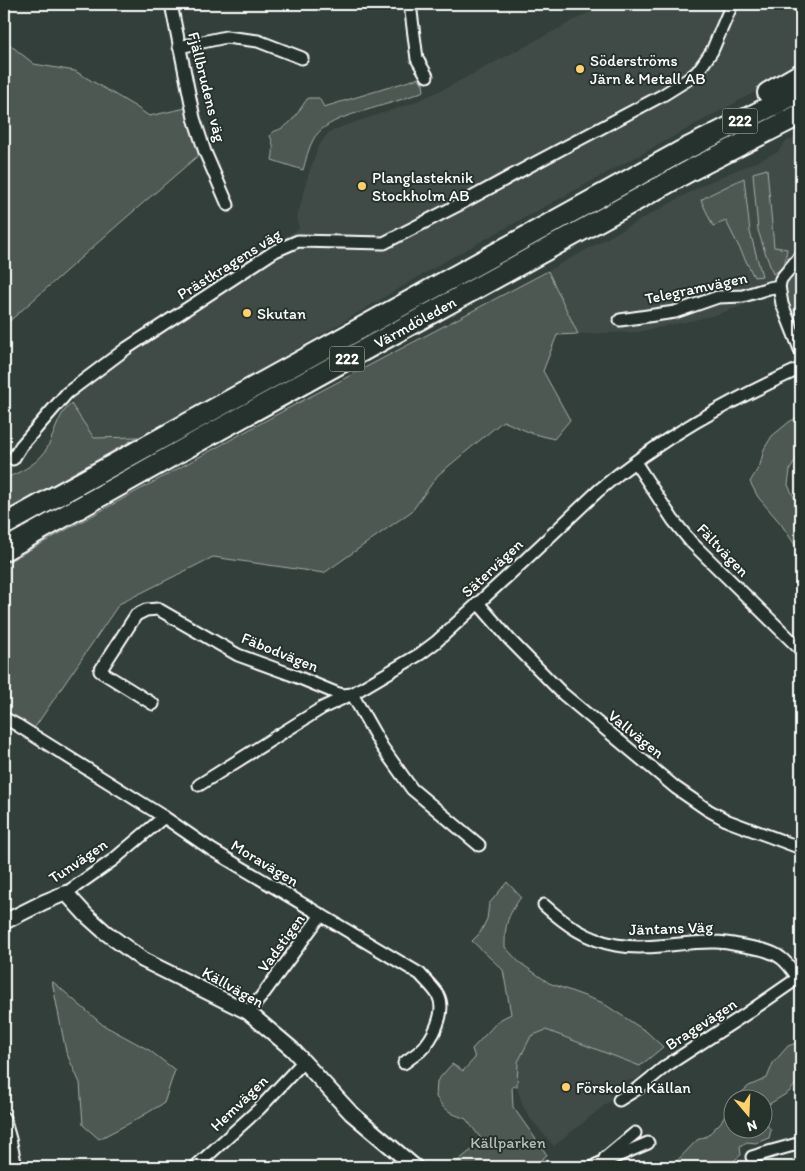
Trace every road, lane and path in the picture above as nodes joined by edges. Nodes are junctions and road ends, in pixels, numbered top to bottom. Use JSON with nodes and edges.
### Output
{"nodes":[{"id":1,"x":170,"y":4,"type":"edge"},
{"id":2,"x":410,"y":4,"type":"edge"},
{"id":3,"x":732,"y":4,"type":"edge"},
{"id":4,"x":179,"y":47,"type":"junction"},
{"id":5,"x":302,"y":58,"type":"dead end"},
{"id":6,"x":801,"y":74,"type":"edge"},
{"id":7,"x":427,"y":76,"type":"dead end"},
{"id":8,"x":801,"y":91,"type":"edge"},
{"id":9,"x":801,"y":114,"type":"edge"},
{"id":10,"x":801,"y":127,"type":"edge"},
{"id":11,"x":680,"y":152,"type":"junction"},
{"id":12,"x":691,"y":170,"type":"junction"},
{"id":13,"x":228,"y":205,"type":"dead end"},
{"id":14,"x":801,"y":255,"type":"edge"},
{"id":15,"x":778,"y":286,"type":"junction"},
{"id":16,"x":620,"y":320,"type":"dead end"},
{"id":17,"x":801,"y":352,"type":"edge"},
{"id":18,"x":801,"y":368,"type":"edge"},
{"id":19,"x":13,"y":458,"type":"dead end"},
{"id":20,"x":635,"y":462,"type":"junction"},
{"id":21,"x":4,"y":525,"type":"edge"},
{"id":22,"x":4,"y":550,"type":"edge"},
{"id":23,"x":478,"y":603,"type":"junction"},
{"id":24,"x":801,"y":650,"type":"edge"},
{"id":25,"x":352,"y":694,"type":"junction"},
{"id":26,"x":154,"y":704,"type":"dead end"},
{"id":27,"x":4,"y":718,"type":"edge"},
{"id":28,"x":199,"y":785,"type":"dead end"},
{"id":29,"x":164,"y":817,"type":"junction"},
{"id":30,"x":479,"y":845,"type":"dead end"},
{"id":31,"x":801,"y":848,"type":"edge"},
{"id":32,"x":66,"y":893,"type":"junction"},
{"id":33,"x":544,"y":905,"type":"dead end"},
{"id":34,"x":322,"y":915,"type":"junction"},
{"id":35,"x":4,"y":922,"type":"edge"},
{"id":36,"x":800,"y":977,"type":"edge"},
{"id":37,"x":248,"y":1012,"type":"junction"},
{"id":38,"x":304,"y":1061,"type":"junction"},
{"id":39,"x":404,"y":1062,"type":"dead end"},
{"id":40,"x":619,"y":1100,"type":"dead end"},
{"id":41,"x":4,"y":1118,"type":"edge"},
{"id":42,"x":635,"y":1133,"type":"dead end"},
{"id":43,"x":648,"y":1143,"type":"dead end"},
{"id":44,"x":801,"y":1143,"type":"edge"},
{"id":45,"x":752,"y":1157,"type":"dead end"},
{"id":46,"x":594,"y":1166,"type":"edge"},
{"id":47,"x":16,"y":1167,"type":"edge"},
{"id":48,"x":195,"y":1167,"type":"edge"},
{"id":49,"x":415,"y":1167,"type":"edge"}],
"edges":[{"from":1,"to":4,"type":"street","name":"Fjällbrudens väg"},
{"from":2,"to":7,"type":"street"},
{"from":3,"to":19,"type":"street","name":"Prästkragens väg"},
{"from":4,"to":5,"type":"street"},
{"from":4,"to":13,"type":"street","name":"Fjällbrudens väg"},
{"from":6,"to":11,"type":"highway"},
{"from":8,"to":11,"type":"highway","name":"Värmdöleden","number":"222"},
{"from":9,"to":12,"type":"highway","name":"Värmdöleden","number":"222"},
{"from":10,"to":12,"type":"highway"},
{"from":11,"to":21,"type":"highway","name":"Värmdöleden","number":"222"},
{"from":12,"to":22,"type":"highway","name":"Värmdöleden","number":"222"},
{"from":14,"to":15,"type":"street"},
{"from":15,"to":16,"type":"street","name":"Telegramvägen"},
{"from":15,"to":17,"type":"street"},
{"from":18,"to":20,"type":"street","name":"Sätervägen"},
{"from":20,"to":23,"type":"street","name":"Sätervägen"},
{"from":20,"to":24,"type":"street","name":"Fältvägen"},
{"from":23,"to":25,"type":"street","name":"Sätervägen"},
{"from":23,"to":31,"type":"street","name":"Vallvägen"},
{"from":25,"to":26,"type":"street","name":"Fäbodvägen"},
{"from":25,"to":28,"type":"street","name":"Sätervägen"},
{"from":25,"to":30,"type":"street"},
{"from":27,"to":29,"type":"street","name":"Moravägen"},
{"from":29,"to":32,"type":"street","name":"Tunvägen"},
{"from":29,"to":34,"type":"street","name":"Moravägen"},
{"from":32,"to":35,"type":"street","name":"Tunvägen"},
{"from":32,"to":37,"type":"street","name":"Källvägen"},
{"from":33,"to":36,"type":"street","name":"Jäntans Väg"},
{"from":34,"to":37,"type":"street","name":"Vadstigen"},
{"from":34,"to":39,"type":"street","name":"Moravägen"},
{"from":36,"to":40,"type":"street","name":"Bragevägen"},
{"from":37,"to":38,"type":"street","name":"Källvägen"},
{"from":38,"to":48,"type":"street","name":"Hemvägen"},
{"from":38,"to":49,"type":"street","name":"Källvägen"},
{"from":41,"to":47,"type":"street"},
{"from":42,"to":46,"type":"street"},
{"from":43,"to":46,"type":"street"},
{"from":44,"to":45,"type":"street"}]}
